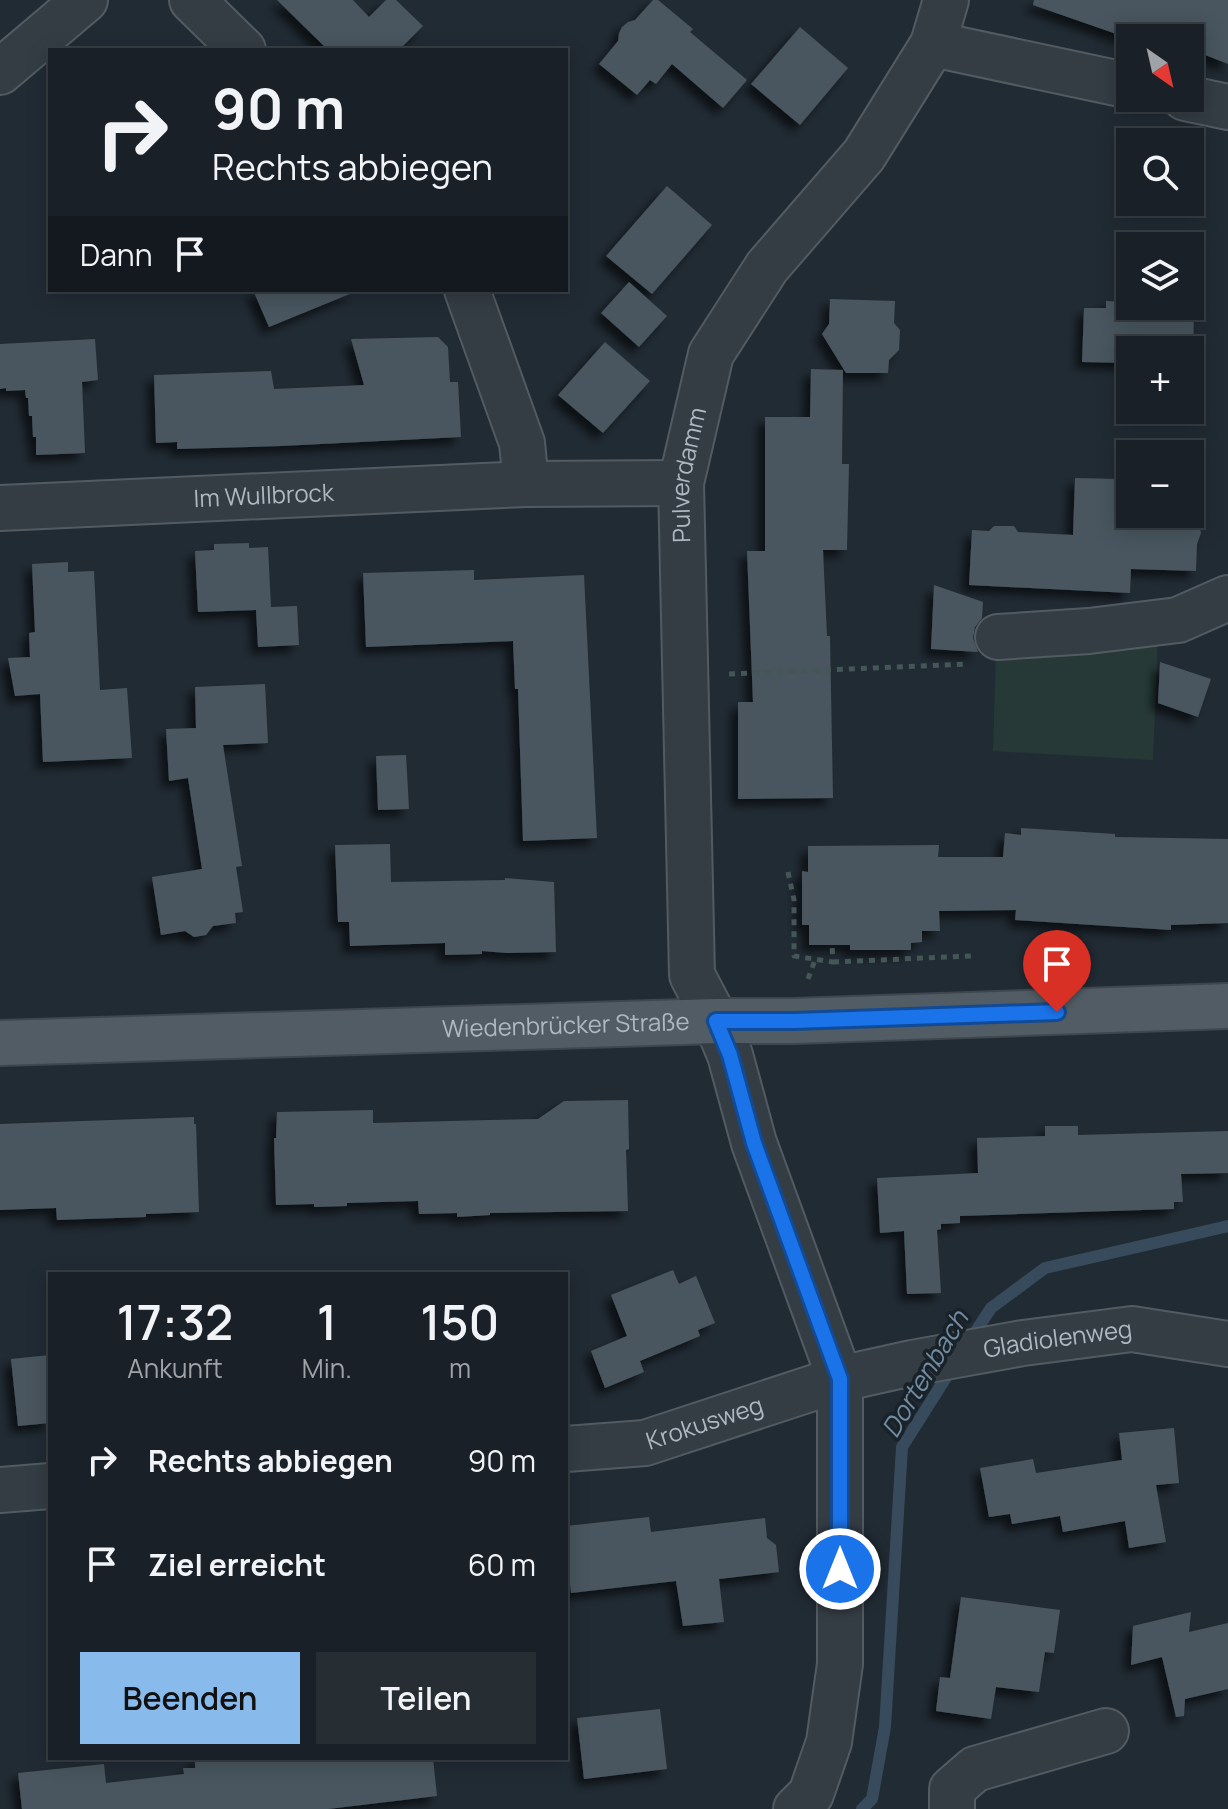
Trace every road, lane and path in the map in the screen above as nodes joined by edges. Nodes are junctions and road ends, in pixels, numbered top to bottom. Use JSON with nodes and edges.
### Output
{"nodes":[{"id":1,"x":85,"y":0,"type":"edge"},
{"id":2,"x":192,"y":0,"type":"edge"},
{"id":3,"x":946,"y":0,"type":"edge"},
{"id":4,"x":933,"y":44,"type":"junction"},
{"id":5,"x":241,"y":48,"type":"edge"},
{"id":6,"x":0,"y":72,"type":"edge"},
{"id":7,"x":1116,"y":83,"type":"edge"},
{"id":8,"x":1204,"y":102,"type":"edge"},
{"id":9,"x":1228,"y":107,"type":"edge"},
{"id":10,"x":468,"y":292,"type":"edge"},
{"id":11,"x":681,"y":483,"type":"junction"},
{"id":12,"x":526,"y":484,"type":"junction"},
{"id":13,"x":0,"y":508,"type":"edge"},
{"id":14,"x":1228,"y":598,"type":"edge"},
{"id":15,"x":985,"y":650,"type":"joint"},
{"id":16,"x":686,"y":676,"type":"junction"},
{"id":17,"x":788,"y":872,"type":"dead end"},
{"id":18,"x":832,"y":945,"type":"dead end"},
{"id":19,"x":971,"y":956,"type":"dead end"},
{"id":20,"x":833,"y":962,"type":"junction"},
{"id":21,"x":1228,"y":1006,"type":"edge"},
{"id":22,"x":716,"y":1021,"type":"junction"},
{"id":23,"x":0,"y":1043,"type":"edge"},
{"id":24,"x":1228,"y":1344,"type":"edge"},
{"id":25,"x":840,"y":1379,"type":"junction"},
{"id":26,"x":568,"y":1449,"type":"edge"},
{"id":27,"x":48,"y":1486,"type":"edge"},
{"id":28,"x":0,"y":1490,"type":"edge"},
{"id":29,"x":1106,"y":1731,"type":"dead end"},
{"id":30,"x":796,"y":1809,"type":"edge"},
{"id":31,"x":952,"y":1809,"type":"edge"}],
"edges":[{"from":1,"to":6,"type":"street"},
{"from":2,"to":5,"type":"street"},
{"from":3,"to":4,"type":"street","name":"Pulverdamm"},
{"from":4,"to":7,"type":"street"},
{"from":4,"to":11,"type":"street","name":"Pulverdamm"},
{"from":8,"to":9,"type":"street"},
{"from":10,"to":12,"type":"street"},
{"from":11,"to":12,"type":"street","name":"Im Wullbrock"},
{"from":11,"to":16,"type":"street","name":"Pulverdamm"},
{"from":12,"to":13,"type":"street","name":"Im Wullbrock"},
{"from":14,"to":15,"type":"street"},
{"from":15,"to":16,"type":"path"},
{"from":16,"to":22,"type":"street","name":"Pulverdamm"},
{"from":17,"to":20,"type":"path"},
{"from":18,"to":20,"type":"path"},
{"from":19,"to":20,"type":"path"},
{"from":21,"to":22,"type":"main road","name":"Wiedenbrücker Straße"},
{"from":22,"to":23,"type":"main road","name":"Wiedenbrücker Straße"},
{"from":22,"to":25,"type":"street","name":"Pulverdamm"},
{"from":24,"to":25,"type":"street","name":"Gladiolenweg"},
{"from":25,"to":26,"type":"street","name":"Krokusweg"},
{"from":25,"to":30,"type":"street"},
{"from":27,"to":28,"type":"street"},
{"from":29,"to":31,"type":"street"}]}
